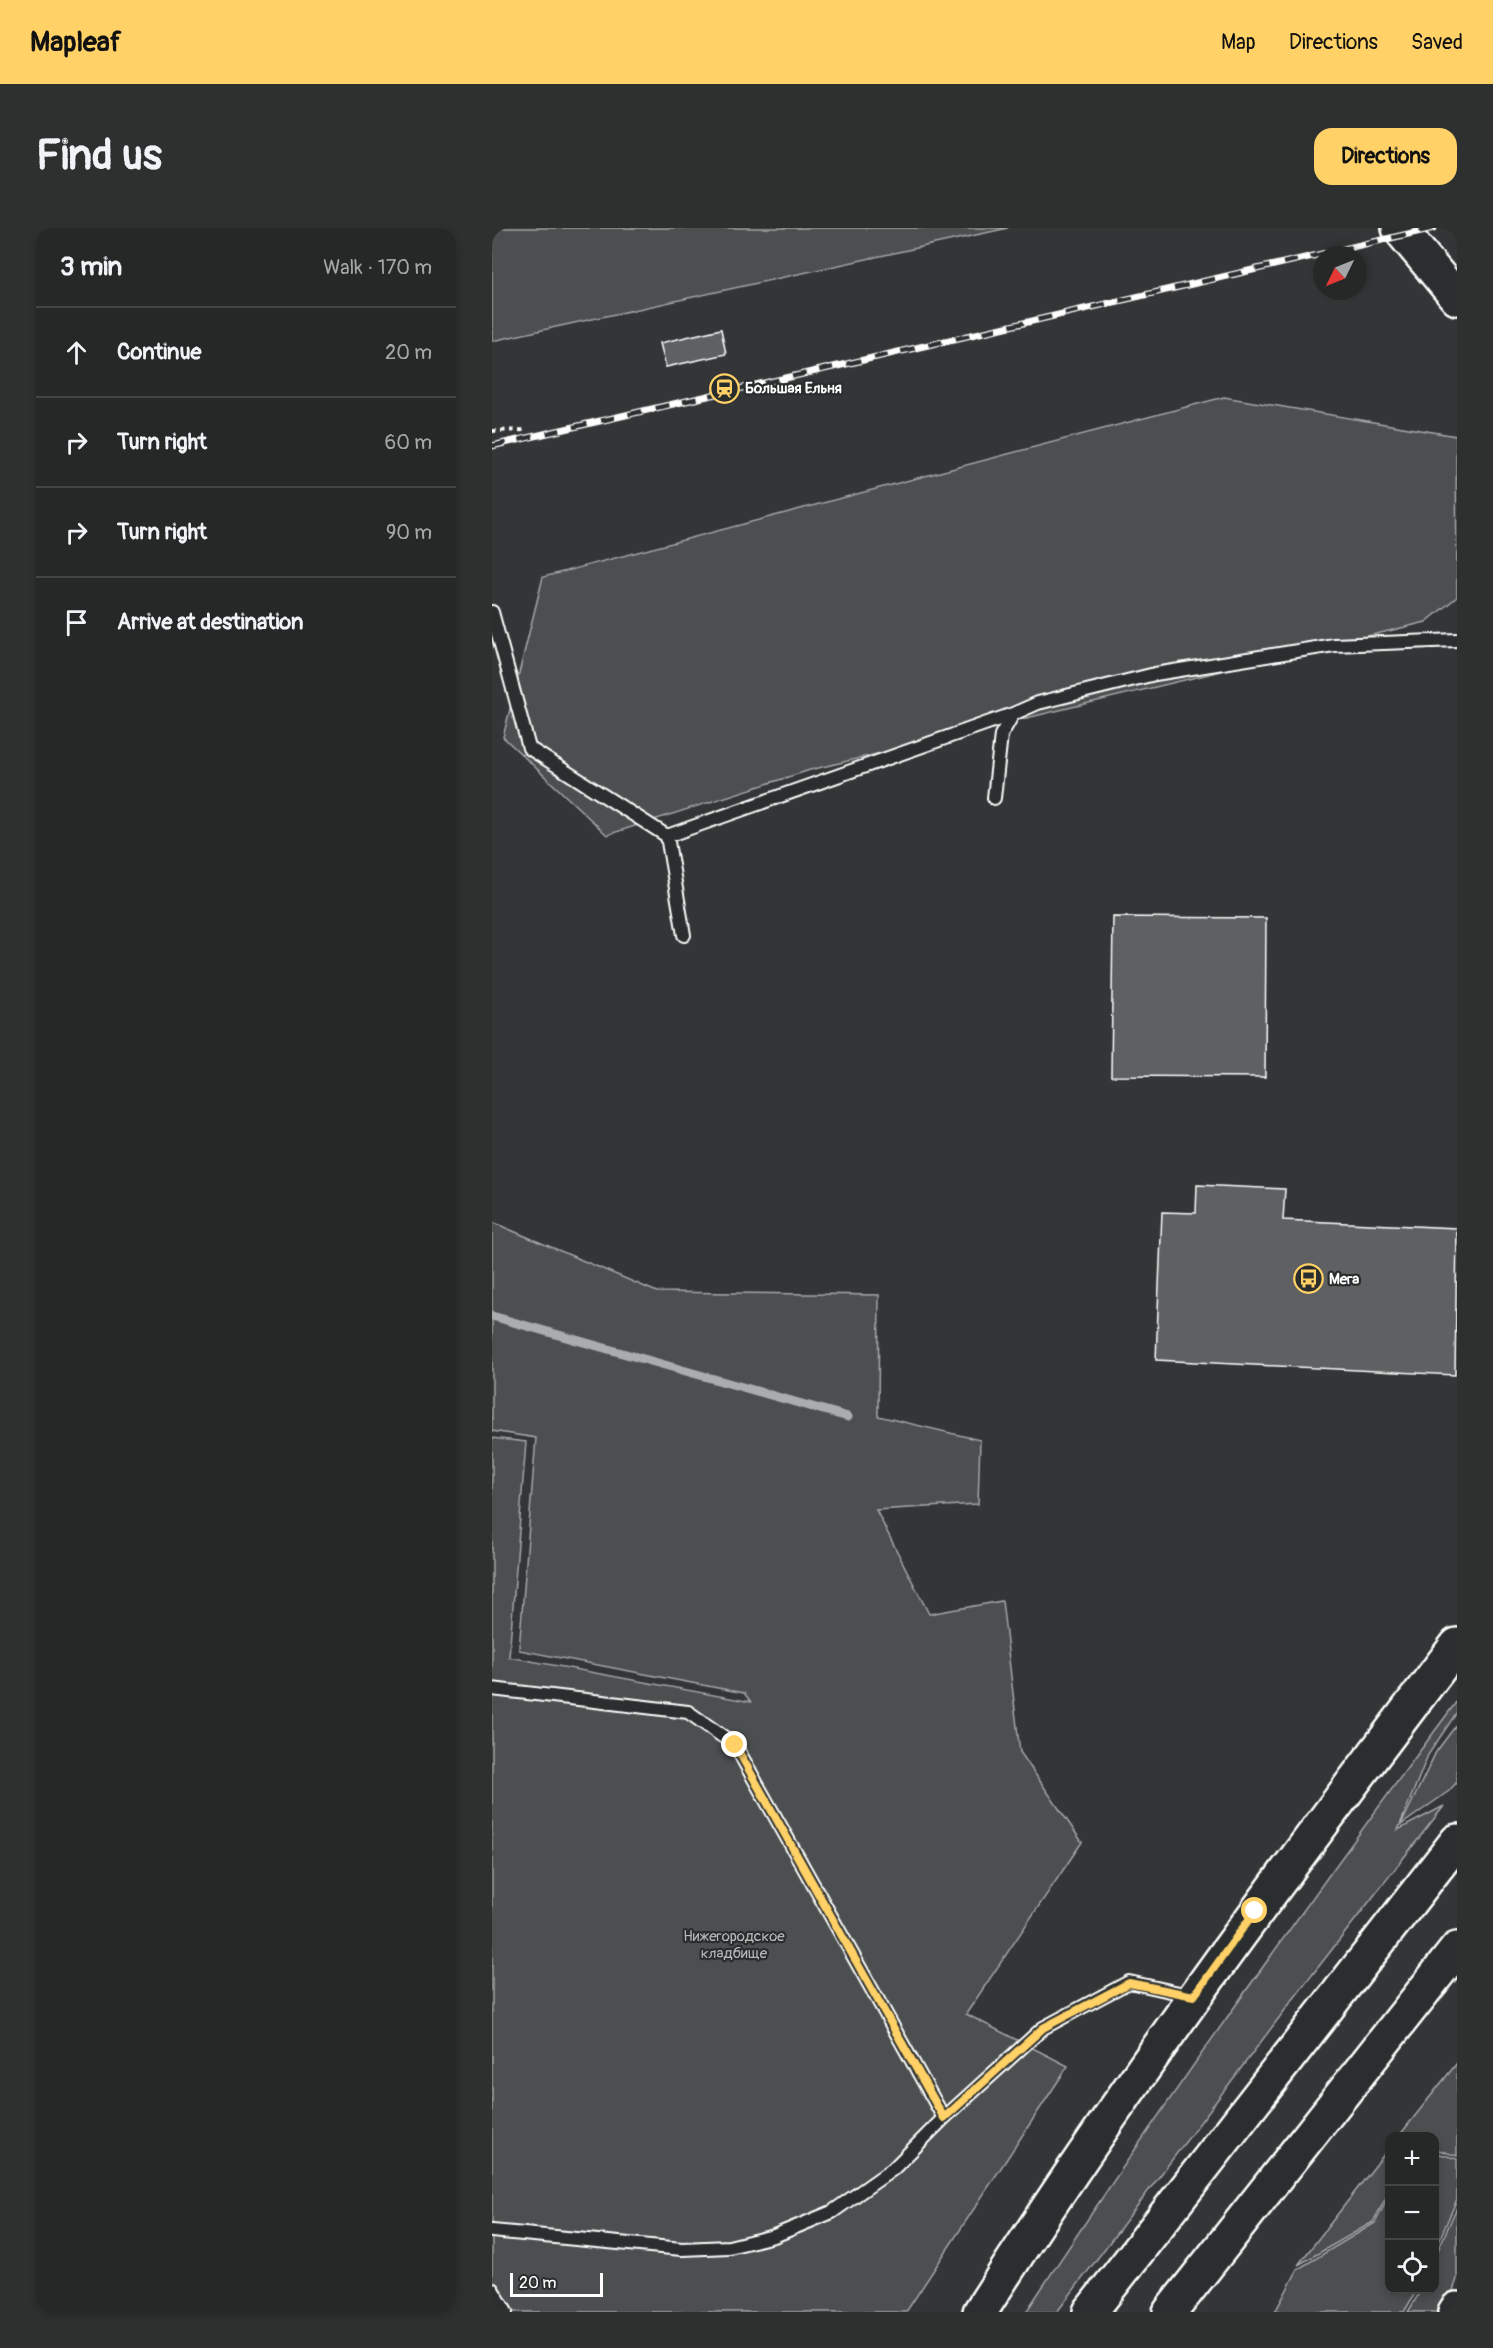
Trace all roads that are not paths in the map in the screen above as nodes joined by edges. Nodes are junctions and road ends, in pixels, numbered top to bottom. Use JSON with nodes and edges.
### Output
{"nodes":[{"id":1,"x":1399,"y":228,"type":"edge"},
{"id":2,"x":1457,"y":298,"type":"edge"},
{"id":3,"x":492,"y":612,"type":"edge"},
{"id":4,"x":1457,"y":640,"type":"edge"},
{"id":5,"x":1013,"y":714,"type":"junction"},
{"id":6,"x":994,"y":798,"type":"dead end"},
{"id":7,"x":667,"y":836,"type":"junction"},
{"id":8,"x":684,"y":935,"type":"dead end"},
{"id":9,"x":1457,"y":1645,"type":"edge"},
{"id":10,"x":492,"y":1689,"type":"edge"},
{"id":11,"x":1457,"y":1841,"type":"edge"},
{"id":12,"x":1457,"y":1949,"type":"edge"},
{"id":13,"x":1194,"y":1996,"type":"junction"},
{"id":14,"x":944,"y":2118,"type":"junction"},
{"id":15,"x":492,"y":2231,"type":"edge"},
{"id":16,"x":492,"y":2289,"type":"edge"},
{"id":17,"x":1188,"y":2299,"type":"edge"},
{"id":18,"x":506,"y":2312,"type":"edge"},
{"id":19,"x":980,"y":2312,"type":"edge"},
{"id":20,"x":1090,"y":2312,"type":"edge"},
{"id":21,"x":1170,"y":2312,"type":"edge"}],
"edges":[{"from":1,"to":2,"type":"main road"},
{"from":3,"to":7,"type":"lane"},
{"from":4,"to":5,"type":"lane"},
{"from":5,"to":6,"type":"lane"},
{"from":5,"to":7,"type":"lane"},
{"from":7,"to":8,"type":"lane"},
{"from":9,"to":13,"type":"main road"},
{"from":10,"to":14,"type":"lane"},
{"from":11,"to":20,"type":"main road"},
{"from":12,"to":17,"type":"main road"},
{"from":13,"to":14,"type":"lane"},
{"from":13,"to":19,"type":"main road"},
{"from":14,"to":15,"type":"lane"},
{"from":16,"to":18,"type":"lane"},
{"from":17,"to":21,"type":"main road"}]}
